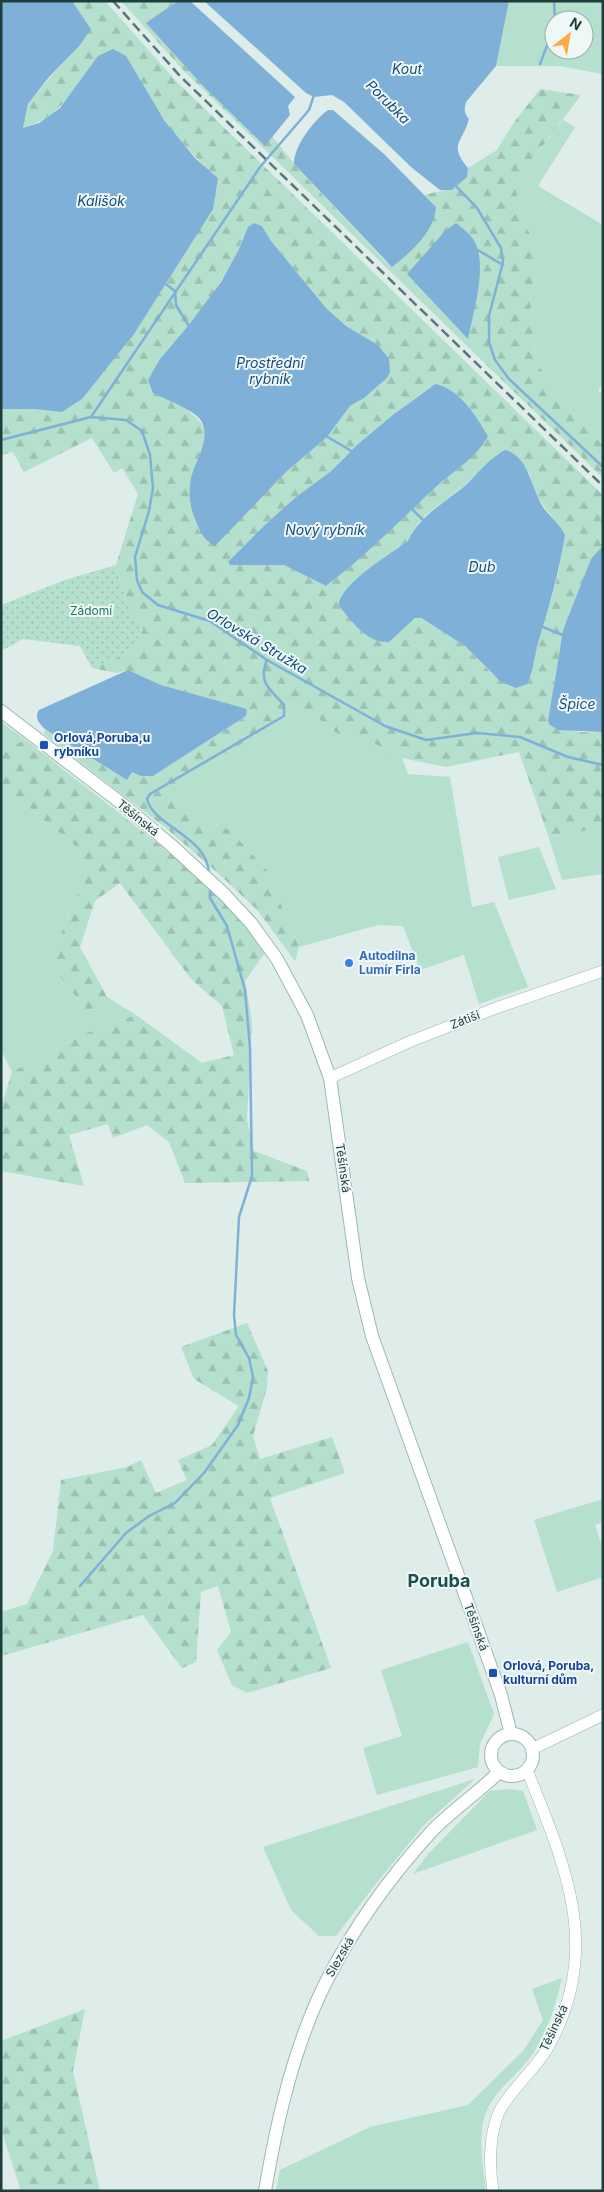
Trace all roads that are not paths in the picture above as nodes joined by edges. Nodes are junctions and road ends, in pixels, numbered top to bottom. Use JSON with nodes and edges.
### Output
{"nodes":[{"id":1,"x":1,"y":712,"type":"edge"},
{"id":2,"x":603,"y":971,"type":"edge"},
{"id":3,"x":330,"y":1078,"type":"junction"},
{"id":4,"x":603,"y":1715,"type":"edge"},
{"id":5,"x":511,"y":1734,"type":"junction"},
{"id":6,"x":532,"y":1749,"type":"junction"},
{"id":7,"x":527,"y":1770,"type":"junction"},
{"id":8,"x":499,"y":1772,"type":"junction"},
{"id":9,"x":265,"y":2191,"type":"edge"},
{"id":10,"x":493,"y":2191,"type":"edge"}],
"edges":[{"from":1,"to":3,"type":"main road","name":"Těšínská"},
{"from":2,"to":3,"type":"street","name":"Zátiší"},
{"from":3,"to":5,"type":"main road","name":"Těšínská"},
{"from":4,"to":6,"type":"street"},
{"from":5,"to":6,"type":"main road"},
{"from":5,"to":8,"type":"main road"},
{"from":6,"to":7,"type":"main road"},
{"from":7,"to":8,"type":"main road"},
{"from":7,"to":10,"type":"street","name":"Těšínská"},
{"from":8,"to":9,"type":"main road","name":"Slezská"}]}
